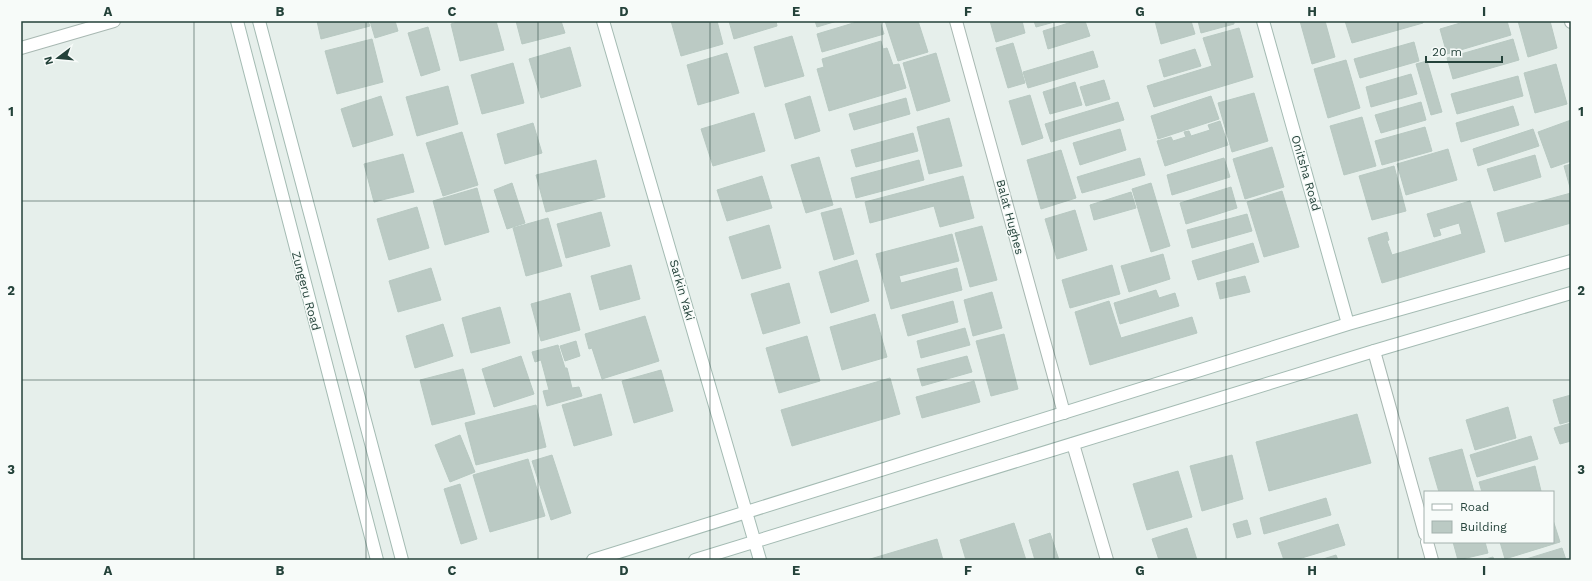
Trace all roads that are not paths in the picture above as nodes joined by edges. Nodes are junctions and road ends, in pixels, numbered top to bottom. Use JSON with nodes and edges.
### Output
{"nodes":[{"id":1,"x":114,"y":21,"type":"edge"},
{"id":2,"x":236,"y":21,"type":"edge"},
{"id":3,"x":259,"y":21,"type":"edge"},
{"id":4,"x":604,"y":21,"type":"edge"},
{"id":5,"x":956,"y":21,"type":"edge"},
{"id":6,"x":1263,"y":21,"type":"edge"},
{"id":7,"x":21,"y":48,"type":"edge"},
{"id":8,"x":1571,"y":261,"type":"edge"},
{"id":9,"x":1571,"y":294,"type":"edge"},
{"id":10,"x":1348,"y":324,"type":"junction"},
{"id":11,"x":1374,"y":350,"type":"junction"},
{"id":12,"x":1064,"y":412,"type":"junction"},
{"id":13,"x":1073,"y":444,"type":"junction"},
{"id":14,"x":746,"y":512,"type":"junction"},
{"id":15,"x":1424,"y":530,"type":"edge"},
{"id":16,"x":755,"y":542,"type":"junction"},
{"id":17,"x":1427,"y":543,"type":"edge"},
{"id":18,"x":377,"y":560,"type":"edge"},
{"id":19,"x":402,"y":560,"type":"edge"},
{"id":20,"x":593,"y":560,"type":"edge"},
{"id":21,"x":695,"y":560,"type":"edge"},
{"id":22,"x":760,"y":560,"type":"edge"},
{"id":23,"x":1107,"y":560,"type":"edge"},
{"id":24,"x":1432,"y":560,"type":"edge"}],
"edges":[{"from":1,"to":7,"type":"street"},
{"from":2,"to":18,"type":"street","name":"Zungeru Road"},
{"from":3,"to":19,"type":"street"},
{"from":4,"to":14,"type":"street","name":"Sarkin Yaki"},
{"from":5,"to":12,"type":"street","name":"Balat Hughes"},
{"from":6,"to":10,"type":"street","name":"Onitsha Road"},
{"from":8,"to":10,"type":"street"},
{"from":9,"to":11,"type":"street"},
{"from":10,"to":12,"type":"street"},
{"from":11,"to":13,"type":"street"},
{"from":11,"to":15,"type":"street"},
{"from":12,"to":14,"type":"street"},
{"from":13,"to":16,"type":"street"},
{"from":13,"to":23,"type":"street"},
{"from":14,"to":16,"type":"street","name":"Sarkin Yaki"},
{"from":14,"to":20,"type":"street"},
{"from":16,"to":21,"type":"street"},
{"from":16,"to":22,"type":"street","name":"Sarkin Yaki"},
{"from":17,"to":24,"type":"street"}]}
